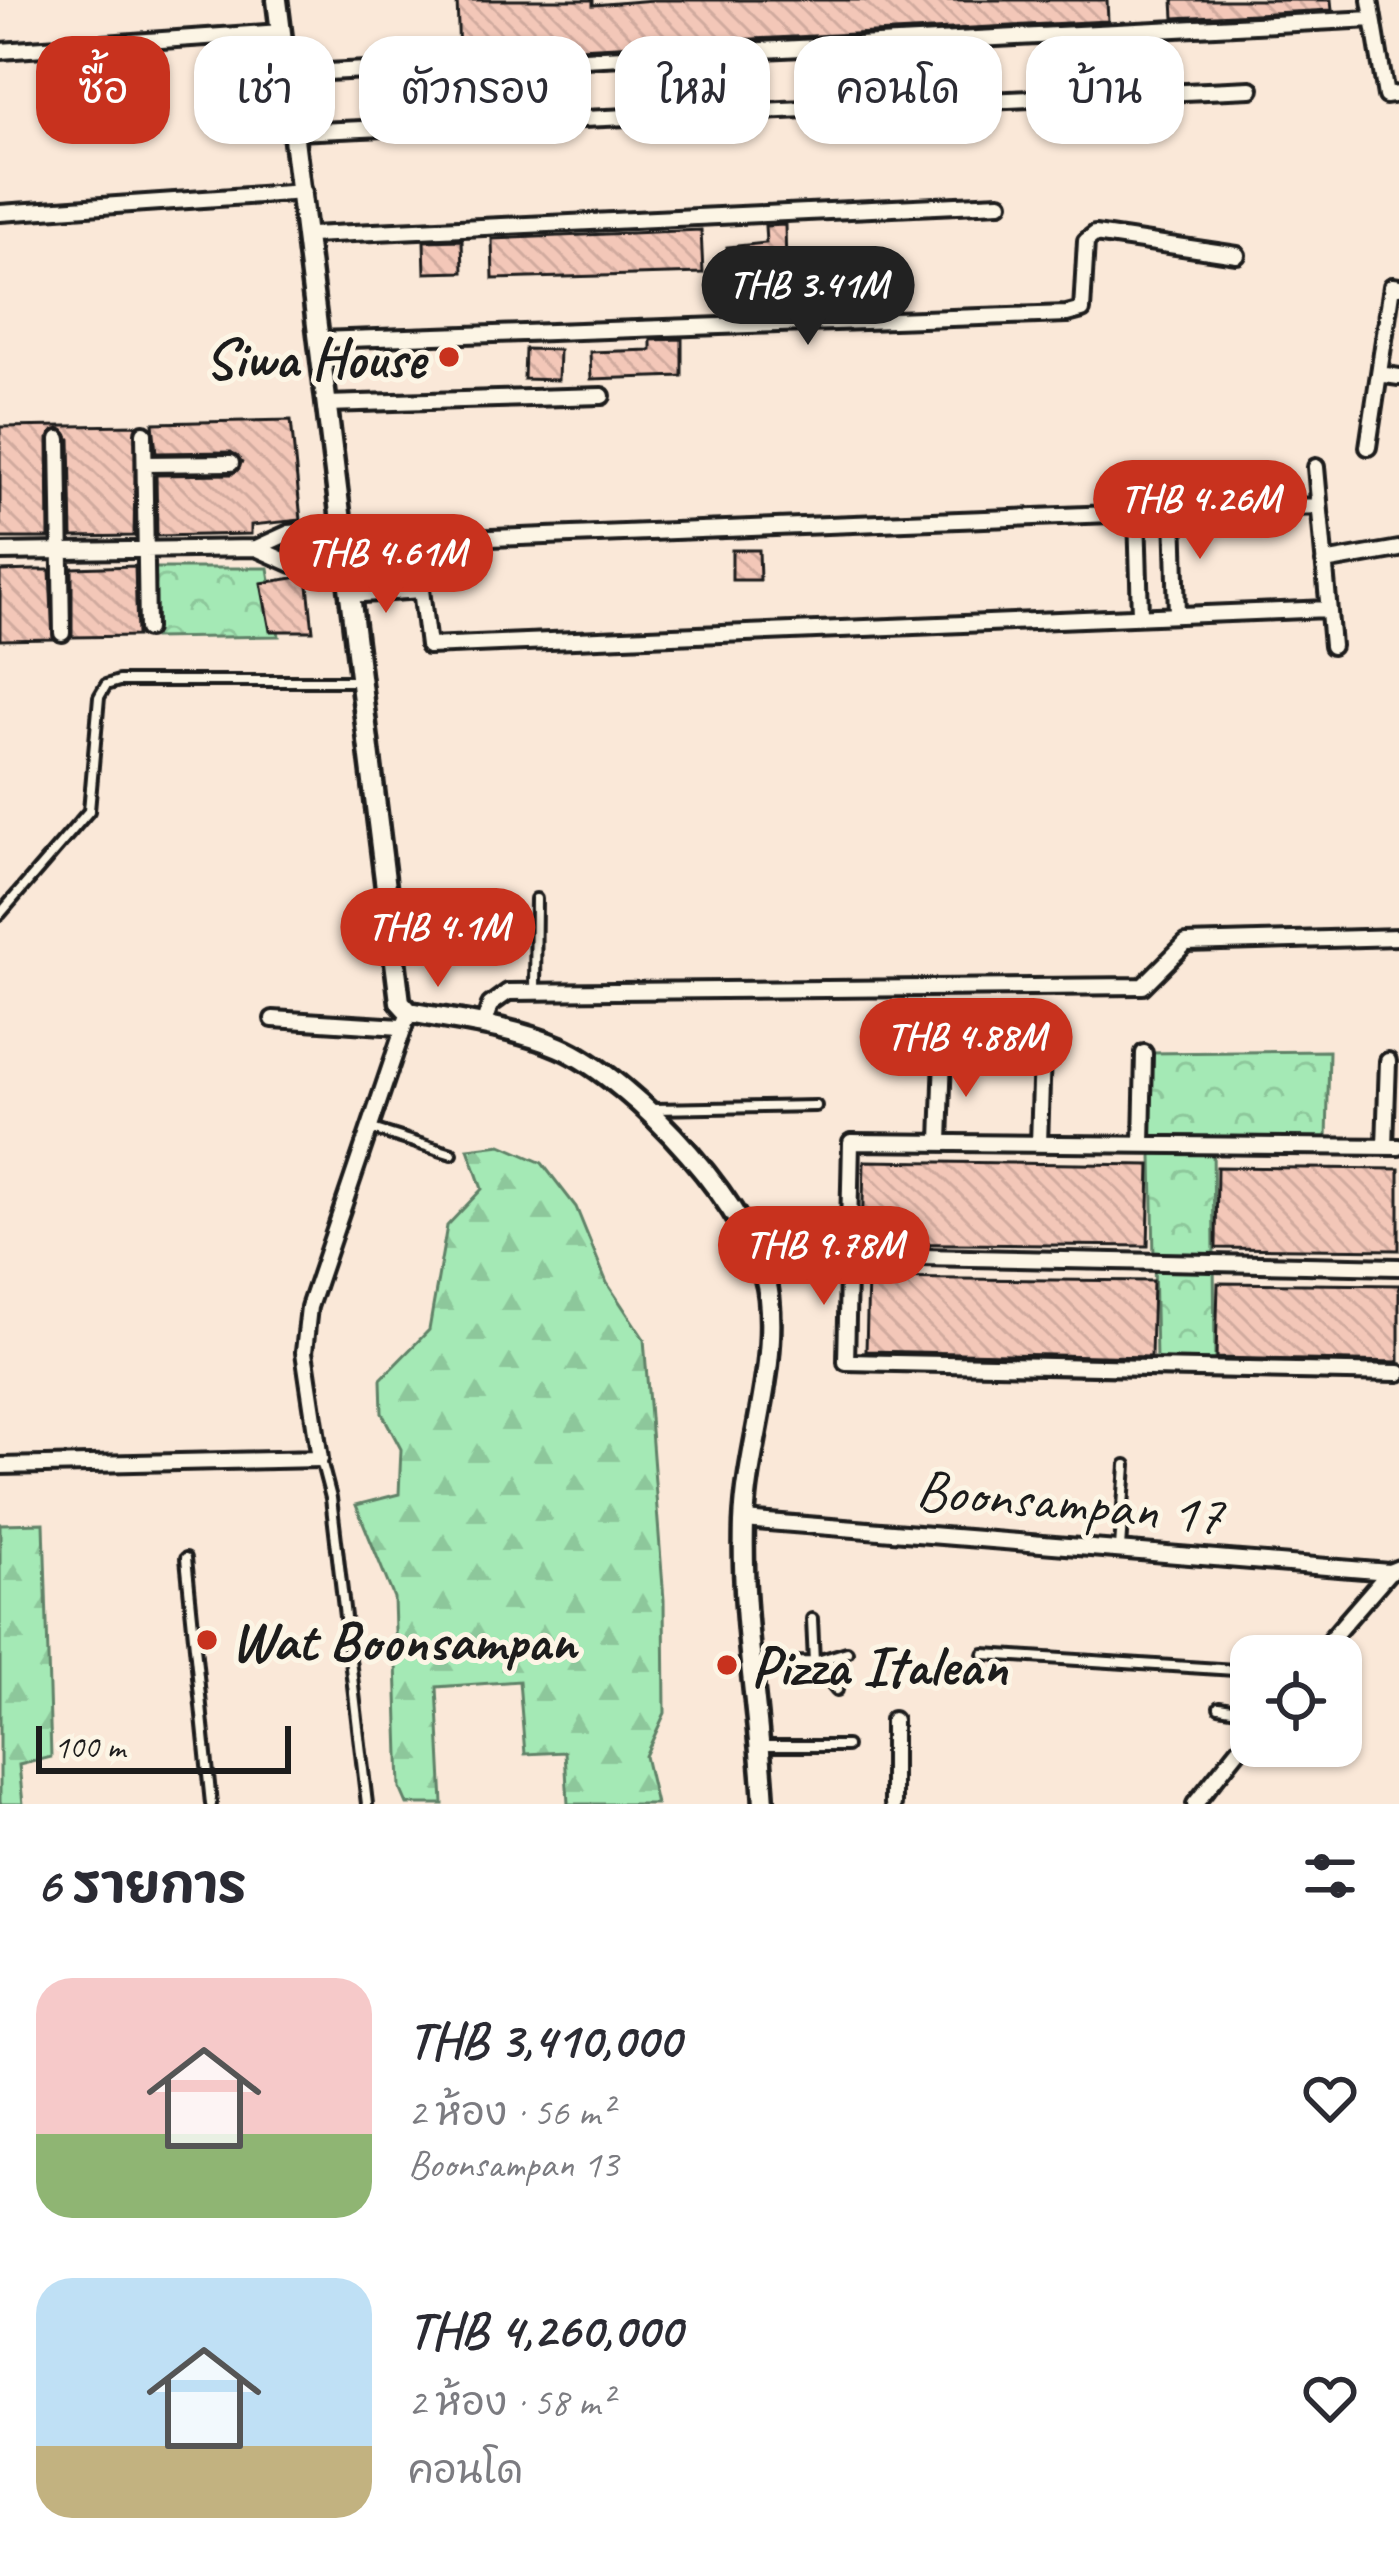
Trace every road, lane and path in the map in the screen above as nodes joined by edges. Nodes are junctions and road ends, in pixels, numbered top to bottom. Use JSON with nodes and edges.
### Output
{"nodes":[{"id":1,"x":277,"y":0,"type":"edge"},
{"id":2,"x":1370,"y":0,"type":"edge"},
{"id":3,"x":1373,"y":19,"type":"junction"},
{"id":4,"x":281,"y":32,"type":"junction"},
{"id":5,"x":282,"y":36,"type":"edge"},
{"id":6,"x":0,"y":51,"type":"edge"},
{"id":7,"x":335,"y":72,"type":"edge"},
{"id":8,"x":1251,"y":88,"type":"dead end"},
{"id":9,"x":1399,"y":94,"type":"edge"},
{"id":10,"x":335,"y":130,"type":"edge"},
{"id":11,"x":298,"y":144,"type":"edge"},
{"id":12,"x":304,"y":192,"type":"junction"},
{"id":13,"x":1000,"y":202,"type":"dead end"},
{"id":14,"x":0,"y":213,"type":"edge"},
{"id":15,"x":310,"y":235,"type":"junction"},
{"id":16,"x":1237,"y":255,"type":"dead end"},
{"id":17,"x":1399,"y":287,"type":"edge"},
{"id":18,"x":319,"y":340,"type":"junction"},
{"id":19,"x":1379,"y":374,"type":"junction"},
{"id":20,"x":1399,"y":377,"type":"edge"},
{"id":21,"x":602,"y":395,"type":"dead end"},
{"id":22,"x":326,"y":404,"type":"junction"},
{"id":23,"x":144,"y":433,"type":"dead end"},
{"id":24,"x":58,"y":439,"type":"dead end"},
{"id":25,"x":1368,"y":447,"type":"dead end"},
{"id":26,"x":231,"y":463,"type":"dead end"},
{"id":27,"x":145,"y":464,"type":"junction"},
{"id":28,"x":1316,"y":467,"type":"dead end"},
{"id":29,"x":1319,"y":506,"type":"junction"},
{"id":30,"x":1174,"y":513,"type":"junction"},
{"id":31,"x":1136,"y":514,"type":"junction"},
{"id":32,"x":341,"y":529,"type":"junction"},
{"id":33,"x":256,"y":548,"type":"junction"},
{"id":34,"x":1399,"y":549,"type":"edge"},
{"id":35,"x":146,"y":550,"type":"junction"},
{"id":36,"x":60,"y":551,"type":"junction"},
{"id":37,"x":0,"y":552,"type":"edge"},
{"id":38,"x":344,"y":562,"type":"junction"},
{"id":39,"x":1324,"y":562,"type":"junction"},
{"id":40,"x":421,"y":590,"type":"junction"},
{"id":41,"x":348,"y":595,"type":"junction"},
{"id":42,"x":1328,"y":609,"type":"junction"},
{"id":43,"x":1177,"y":614,"type":"junction"},
{"id":44,"x":1140,"y":615,"type":"junction"},
{"id":45,"x":148,"y":629,"type":"dead end"},
{"id":46,"x":62,"y":633,"type":"dead end"},
{"id":47,"x":1332,"y":646,"type":"dead end"},
{"id":48,"x":359,"y":681,"type":"junction"},
{"id":49,"x":536,"y":899,"type":"dead end"},
{"id":50,"x":0,"y":914,"type":"edge"},
{"id":51,"x":1399,"y":937,"type":"edge"},
{"id":52,"x":535,"y":992,"type":"junction"},
{"id":53,"x":274,"y":1019,"type":"dead end"},
{"id":54,"x":405,"y":1019,"type":"junction"},
{"id":55,"x":483,"y":1026,"type":"junction"},
{"id":56,"x":1042,"y":1053,"type":"dead end"},
{"id":57,"x":1144,"y":1053,"type":"dead end"},
{"id":58,"x":944,"y":1056,"type":"dead end"},
{"id":59,"x":1388,"y":1061,"type":"dead end"},
{"id":60,"x":816,"y":1106,"type":"dead end"},
{"id":61,"x":646,"y":1109,"type":"junction"},
{"id":62,"x":368,"y":1128,"type":"junction"},
{"id":63,"x":940,"y":1141,"type":"junction"},
{"id":64,"x":1039,"y":1143,"type":"junction"},
{"id":65,"x":1142,"y":1143,"type":"junction"},
{"id":66,"x":1392,"y":1146,"type":"edge"},
{"id":67,"x":452,"y":1154,"type":"dead end"},
{"id":68,"x":752,"y":1240,"type":"junction"},
{"id":69,"x":824,"y":1255,"type":"junction"},
{"id":70,"x":850,"y":1255,"type":"junction"},
{"id":71,"x":1399,"y":1267,"type":"edge"},
{"id":72,"x":765,"y":1271,"type":"junction"},
{"id":73,"x":1399,"y":1373,"type":"edge"},
{"id":74,"x":320,"y":1459,"type":"junction"},
{"id":75,"x":1126,"y":1465,"type":"dead end"},
{"id":76,"x":0,"y":1466,"type":"edge"},
{"id":77,"x":744,"y":1520,"type":"junction"},
{"id":78,"x":1120,"y":1550,"type":"junction"},
{"id":79,"x":186,"y":1558,"type":"dead end"},
{"id":80,"x":1394,"y":1570,"type":"edge"},
{"id":81,"x":812,"y":1619,"type":"dead end"},
{"id":82,"x":1335,"y":1635,"type":"edge"},
{"id":83,"x":847,"y":1652,"type":"dead end"},
{"id":84,"x":984,"y":1654,"type":"dead end"},
{"id":85,"x":814,"y":1662,"type":"junction"},
{"id":86,"x":752,"y":1663,"type":"junction"},
{"id":87,"x":1230,"y":1670,"type":"edge"},
{"id":88,"x":837,"y":1690,"type":"dead end"},
{"id":89,"x":1220,"y":1707,"type":"dead end"},
{"id":90,"x":1230,"y":1709,"type":"edge"},
{"id":91,"x":892,"y":1720,"type":"dead end"},
{"id":92,"x":846,"y":1746,"type":"dead end"},
{"id":93,"x":761,"y":1747,"type":"junction"},
{"id":94,"x":1230,"y":1760,"type":"edge"},
{"id":95,"x":367,"y":1803,"type":"edge"},
{"id":96,"x":211,"y":1804,"type":"edge"},
{"id":97,"x":357,"y":1804,"type":"edge"},
{"id":98,"x":764,"y":1804,"type":"edge"},
{"id":99,"x":893,"y":1804,"type":"edge"},
{"id":100,"x":1195,"y":1804,"type":"edge"}],
"edges":[{"from":1,"to":4,"type":"street"},
{"from":2,"to":3,"type":"street"},
{"from":3,"to":7,"type":"street"},
{"from":3,"to":9,"type":"street"},
{"from":4,"to":5,"type":"street"},
{"from":4,"to":6,"type":"street"},
{"from":8,"to":10,"type":"street"},
{"from":11,"to":12,"type":"street"},
{"from":12,"to":14,"type":"street"},
{"from":12,"to":15,"type":"street"},
{"from":13,"to":15,"type":"street"},
{"from":15,"to":18,"type":"street"},
{"from":16,"to":18,"type":"street"},
{"from":17,"to":19,"type":"street"},
{"from":18,"to":22,"type":"street"},
{"from":19,"to":20,"type":"street"},
{"from":19,"to":25,"type":"street"},
{"from":21,"to":22,"type":"street"},
{"from":22,"to":32,"type":"street"},
{"from":23,"to":27,"type":"street"},
{"from":24,"to":36,"type":"street"},
{"from":26,"to":27,"type":"street"},
{"from":27,"to":35,"type":"street"},
{"from":28,"to":29,"type":"street"},
{"from":29,"to":30,"type":"street"},
{"from":29,"to":39,"type":"street"},
{"from":30,"to":31,"type":"street"},
{"from":30,"to":43,"type":"street"},
{"from":31,"to":40,"type":"street"},
{"from":31,"to":44,"type":"street"},
{"from":32,"to":33,"type":"street"},
{"from":32,"to":38,"type":"street"},
{"from":33,"to":35,"type":"street"},
{"from":33,"to":38,"type":"street"},
{"from":34,"to":39,"type":"street"},
{"from":35,"to":36,"type":"street"},
{"from":35,"to":45,"type":"street"},
{"from":36,"to":37,"type":"street"},
{"from":36,"to":46,"type":"street"},
{"from":38,"to":41,"type":"street"},
{"from":39,"to":42,"type":"street"},
{"from":40,"to":41,"type":"street"},
{"from":40,"to":44,"type":"street"},
{"from":41,"to":48,"type":"street"},
{"from":42,"to":43,"type":"street"},
{"from":42,"to":47,"type":"street"},
{"from":43,"to":44,"type":"street"},
{"from":48,"to":50,"type":"lane"},
{"from":48,"to":54,"type":"street"},
{"from":49,"to":52,"type":"lane"},
{"from":51,"to":52,"type":"street"},
{"from":52,"to":55,"type":"street"},
{"from":53,"to":54,"type":"street"},
{"from":54,"to":55,"type":"street"},
{"from":54,"to":62,"type":"street"},
{"from":55,"to":61,"type":"street"},
{"from":56,"to":64,"type":"street"},
{"from":57,"to":65,"type":"street"},
{"from":58,"to":63,"type":"street"},
{"from":59,"to":66,"type":"street"},
{"from":60,"to":61,"type":"lane"},
{"from":61,"to":68,"type":"street"},
{"from":62,"to":67,"type":"lane"},
{"from":62,"to":74,"type":"street"},
{"from":63,"to":64,"type":"street"},
{"from":63,"to":70,"type":"street"},
{"from":64,"to":65,"type":"street"},
{"from":65,"to":66,"type":"street"},
{"from":68,"to":69,"type":"street"},
{"from":68,"to":72,"type":"street"},
{"from":69,"to":70,"type":"street"},
{"from":69,"to":72,"type":"street"},
{"from":70,"to":71,"type":"street"},
{"from":70,"to":73,"type":"street"},
{"from":72,"to":77,"type":"street"},
{"from":74,"to":76,"type":"street"},
{"from":74,"to":95,"type":"lane"},
{"from":75,"to":78,"type":"lane"},
{"from":77,"to":78,"type":"street","name":"Boonsampan 17"},
{"from":77,"to":86,"type":"street"},
{"from":78,"to":80,"type":"street","name":"Boonsampan 17"},
{"from":79,"to":96,"type":"lane"},
{"from":80,"to":82,"type":"street"},
{"from":81,"to":85,"type":"lane"},
{"from":83,"to":85,"type":"lane"},
{"from":84,"to":87,"type":"lane"},
{"from":85,"to":86,"type":"lane"},
{"from":85,"to":88,"type":"lane"},
{"from":86,"to":93,"type":"street"},
{"from":89,"to":90,"type":"lane"},
{"from":91,"to":99,"type":"street"},
{"from":92,"to":93,"type":"lane"},
{"from":93,"to":98,"type":"street"},
{"from":94,"to":100,"type":"street"},
{"from":95,"to":97,"type":"lane"}]}
